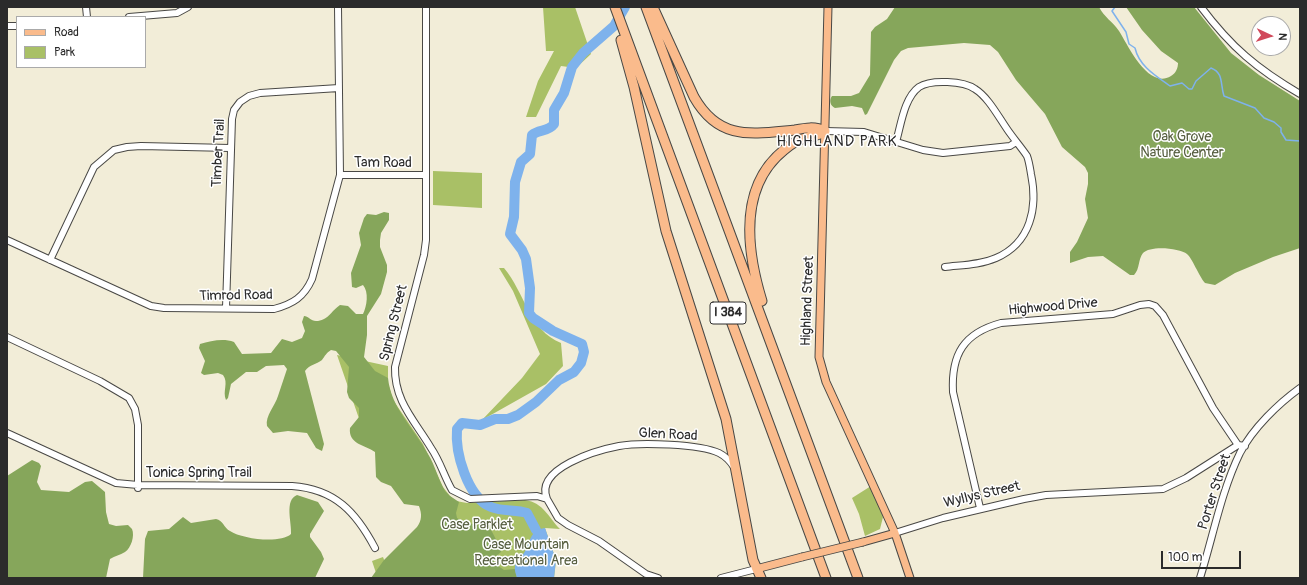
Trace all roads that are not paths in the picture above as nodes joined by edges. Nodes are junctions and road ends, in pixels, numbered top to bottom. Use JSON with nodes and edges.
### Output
{"nodes":[{"id":1,"x":188,"y":7,"type":"edge"},
{"id":2,"x":338,"y":7,"type":"edge"},
{"id":3,"x":426,"y":7,"type":"edge"},
{"id":4,"x":614,"y":7,"type":"edge"},
{"id":5,"x":828,"y":7,"type":"edge"},
{"id":6,"x":1201,"y":7,"type":"edge"},
{"id":7,"x":650,"y":9,"type":"edge"},
{"id":8,"x":145,"y":16,"type":"edge"},
{"id":9,"x":627,"y":51,"type":"junction"},
{"id":10,"x":339,"y":88,"type":"junction"},
{"id":11,"x":1300,"y":94,"type":"edge"},
{"id":12,"x":825,"y":131,"type":"junction"},
{"id":13,"x":896,"y":142,"type":"junction"},
{"id":14,"x":1016,"y":142,"type":"junction"},
{"id":15,"x":230,"y":148,"type":"junction"},
{"id":16,"x":426,"y":174,"type":"junction"},
{"id":17,"x":340,"y":175,"type":"junction"},
{"id":18,"x":8,"y":241,"type":"edge"},
{"id":19,"x":50,"y":260,"type":"junction"},
{"id":20,"x":945,"y":266,"type":"dead end"},
{"id":21,"x":226,"y":308,"type":"junction"},
{"id":22,"x":7,"y":337,"type":"edge"},
{"id":23,"x":771,"y":341,"type":"junction"},
{"id":24,"x":1300,"y":388,"type":"edge"},
{"id":25,"x":7,"y":433,"type":"edge"},
{"id":26,"x":1241,"y":446,"type":"junction"},
{"id":27,"x":736,"y":470,"type":"junction"},
{"id":28,"x":138,"y":486,"type":"junction"},
{"id":29,"x":547,"y":499,"type":"junction"},
{"id":30,"x":980,"y":508,"type":"junction"},
{"id":31,"x":895,"y":533,"type":"junction"},
{"id":32,"x":375,"y":548,"type":"dead end"},
{"id":33,"x":756,"y":569,"type":"junction"},
{"id":34,"x":658,"y":578,"type":"edge"},
{"id":35,"x":721,"y":578,"type":"edge"},
{"id":36,"x":761,"y":578,"type":"edge"},
{"id":37,"x":826,"y":578,"type":"edge"},
{"id":38,"x":858,"y":578,"type":"edge"},
{"id":39,"x":910,"y":578,"type":"edge"},
{"id":40,"x":1200,"y":578,"type":"edge"}],
"edges":[{"from":1,"to":8,"type":"street"},
{"from":2,"to":10,"type":"street","name":"Timrod Road"},
{"from":3,"to":16,"type":"street","name":"Spring Street"},
{"from":4,"to":9,"type":"highway"},
{"from":5,"to":12,"type":"main road","name":"Highland Street"},
{"from":6,"to":11,"type":"street"},
{"from":7,"to":12,"type":"highway"},
{"from":7,"to":23,"type":"highway","number":"I 384"},
{"from":9,"to":27,"type":"highway"},
{"from":9,"to":37,"type":"highway","number":"I 384"},
{"from":10,"to":15,"type":"street","name":"Timber Trail"},
{"from":10,"to":17,"type":"street","name":"Timrod Road"},
{"from":12,"to":13,"type":"street"},
{"from":12,"to":23,"type":"highway"},
{"from":12,"to":31,"type":"main road","name":"Highland Street"},
{"from":13,"to":14,"type":"street"},
{"from":13,"to":14,"type":"street"},
{"from":14,"to":20,"type":"street"},
{"from":15,"to":19,"type":"street"},
{"from":15,"to":21,"type":"street","name":"Timber Trail"},
{"from":16,"to":17,"type":"street","name":"Tam Road"},
{"from":16,"to":29,"type":"street","name":"Spring Street"},
{"from":17,"to":21,"type":"street","name":"Timrod Road"},
{"from":18,"to":19,"type":"street","name":"Timrod Road"},
{"from":19,"to":21,"type":"street","name":"Timrod Road"},
{"from":22,"to":28,"type":"street"},
{"from":23,"to":38,"type":"highway","number":"I 384"},
{"from":24,"to":26,"type":"street","name":"Porter Street"},
{"from":25,"to":28,"type":"street","name":"Tonica Spring Trail"},
{"from":26,"to":30,"type":"street","name":"Wyllys Street"},
{"from":26,"to":30,"type":"street","name":"Highwood Drive"},
{"from":26,"to":40,"type":"street","name":"Porter Street"},
{"from":27,"to":29,"type":"street","name":"Glen Road"},
{"from":27,"to":33,"type":"highway"},
{"from":28,"to":32,"type":"street","name":"Tonica Spring Trail"},
{"from":29,"to":34,"type":"street"},
{"from":30,"to":31,"type":"street","name":"Wyllys Street"},
{"from":31,"to":33,"type":"main road","name":"Wyllys Street","bridge":true},
{"from":31,"to":39,"type":"main road","name":"Highland Street"},
{"from":33,"to":35,"type":"street","name":"Wyllys Street"},
{"from":33,"to":36,"type":"highway"}]}
